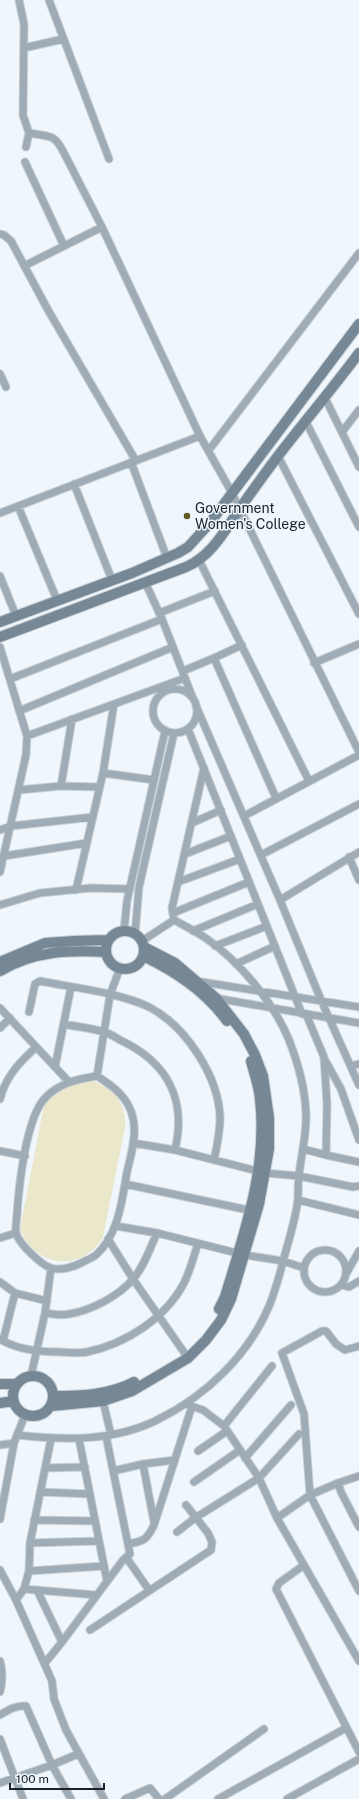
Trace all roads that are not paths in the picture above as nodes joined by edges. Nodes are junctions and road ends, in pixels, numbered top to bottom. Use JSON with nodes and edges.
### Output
{"nodes":[{"id":1,"x":19,"y":0,"type":"edge"},
{"id":2,"x":49,"y":0,"type":"edge"},
{"id":3,"x":63,"y":39,"type":"junction"},
{"id":4,"x":24,"y":48,"type":"junction"},
{"id":5,"x":29,"y":133,"type":"junction"},
{"id":6,"x":26,"y":147,"type":"dead end"},
{"id":7,"x":108,"y":159,"type":"dead end"},
{"id":8,"x":25,"y":162,"type":"dead end"},
{"id":9,"x":102,"y":228,"type":"junction"},
{"id":10,"x":0,"y":234,"type":"edge"},
{"id":11,"x":64,"y":246,"type":"junction"},
{"id":12,"x":359,"y":253,"type":"edge"},
{"id":13,"x":24,"y":266,"type":"junction"},
{"id":14,"x":359,"y":324,"type":"edge"},
{"id":15,"x":359,"y":353,"type":"edge"},
{"id":16,"x":0,"y":374,"type":"edge"},
{"id":17,"x":6,"y":387,"type":"dead end"},
{"id":18,"x":325,"y":398,"type":"junction"},
{"id":19,"x":359,"y":410,"type":"edge"},
{"id":20,"x":306,"y":422,"type":"junction"},
{"id":21,"x":342,"y":432,"type":"junction"},
{"id":22,"x":200,"y":436,"type":"junction"},
{"id":23,"x":208,"y":450,"type":"junction"},
{"id":24,"x":278,"y":456,"type":"junction"},
{"id":25,"x":133,"y":462,"type":"junction"},
{"id":26,"x":358,"y":462,"type":"edge"},
{"id":27,"x":74,"y":484,"type":"junction"},
{"id":28,"x":232,"y":492,"type":"junction"},
{"id":29,"x":18,"y":506,"type":"junction"},
{"id":30,"x":240,"y":509,"type":"junction"},
{"id":31,"x":0,"y":513,"type":"edge"},
{"id":32,"x":359,"y":527,"type":"edge"},
{"id":33,"x":166,"y":558,"type":"junction"},
{"id":34,"x":199,"y":560,"type":"junction"},
{"id":35,"x":0,"y":576,"type":"edge"},
{"id":36,"x":112,"y":580,"type":"junction"},
{"id":37,"x":145,"y":582,"type":"junction"},
{"id":38,"x":215,"y":590,"type":"junction"},
{"id":39,"x":57,"y":600,"type":"junction"},
{"id":40,"x":359,"y":614,"type":"edge"},
{"id":41,"x":16,"y":616,"type":"junction"},
{"id":42,"x":161,"y":616,"type":"junction"},
{"id":43,"x":0,"y":622,"type":"edge"},
{"id":44,"x":0,"y":637,"type":"edge"},
{"id":45,"x":359,"y":644,"type":"edge"},
{"id":46,"x":242,"y":645,"type":"junction"},
{"id":47,"x":0,"y":647,"type":"edge"},
{"id":48,"x":173,"y":647,"type":"junction"},
{"id":49,"x":214,"y":658,"type":"junction"},
{"id":50,"x":314,"y":663,"type":"junction"},
{"id":51,"x":184,"y":675,"type":"junction"},
{"id":52,"x":10,"y":679,"type":"junction"},
{"id":53,"x":192,"y":698,"type":"junction"},
{"id":54,"x":114,"y":704,"type":"junction"},
{"id":55,"x":196,"y":706,"type":"junction"},
{"id":56,"x":19,"y":711,"type":"junction"},
{"id":57,"x":72,"y":719,"type":"junction"},
{"id":58,"x":188,"y":729,"type":"junction"},
{"id":59,"x":165,"y":731,"type":"junction"},
{"id":60,"x":174,"y":733,"type":"junction"},
{"id":61,"x":26,"y":736,"type":"junction"},
{"id":62,"x":359,"y":753,"type":"edge"},
{"id":63,"x":204,"y":768,"type":"junction"},
{"id":64,"x":103,"y":773,"type":"junction"},
{"id":65,"x":154,"y":780,"type":"junction"},
{"id":66,"x":309,"y":781,"type":"junction"},
{"id":67,"x":61,"y":786,"type":"junction"},
{"id":68,"x":99,"y":787,"type":"junction"},
{"id":69,"x":19,"y":790,"type":"junction"},
{"id":70,"x":276,"y":798,"type":"junction"},
{"id":71,"x":359,"y":804,"type":"edge"},
{"id":72,"x":221,"y":810,"type":"junction"},
{"id":73,"x":244,"y":816,"type":"junction"},
{"id":74,"x":93,"y":817,"type":"junction"},
{"id":75,"x":192,"y":823,"type":"junction"},
{"id":76,"x":11,"y":826,"type":"junction"},
{"id":77,"x":0,"y":830,"type":"edge"},
{"id":78,"x":231,"y":836,"type":"junction"},
{"id":79,"x":87,"y":843,"type":"junction"},
{"id":80,"x":359,"y":852,"type":"edge"},
{"id":81,"x":185,"y":854,"type":"junction"},
{"id":82,"x":261,"y":855,"type":"junction"},
{"id":83,"x":4,"y":856,"type":"junction"},
{"id":84,"x":349,"y":857,"type":"junction"},
{"id":85,"x":240,"y":859,"type":"junction"},
{"id":86,"x":0,"y":872,"type":"edge"},
{"id":87,"x":359,"y":880,"type":"edge"},
{"id":88,"x":178,"y":882,"type":"junction"},
{"id":89,"x":249,"y":882,"type":"junction"},
{"id":90,"x":130,"y":889,"type":"junction"},
{"id":91,"x":76,"y":890,"type":"junction"},
{"id":92,"x":280,"y":900,"type":"junction"},
{"id":93,"x":258,"y":904,"type":"junction"},
{"id":94,"x":0,"y":905,"type":"edge"},
{"id":95,"x":174,"y":917,"type":"junction"},
{"id":96,"x":267,"y":926,"type":"junction"},
{"id":97,"x":124,"y":931,"type":"junction"},
{"id":98,"x":193,"y":931,"type":"junction"},
{"id":99,"x":108,"y":940,"type":"junction"},
{"id":100,"x":141,"y":944,"type":"junction"},
{"id":101,"x":215,"y":946,"type":"junction"},
{"id":102,"x":275,"y":946,"type":"junction"},
{"id":103,"x":106,"y":952,"type":"junction"},
{"id":104,"x":236,"y":964,"type":"junction"},
{"id":105,"x":1,"y":965,"type":"edge"},
{"id":106,"x":120,"y":968,"type":"junction"},
{"id":107,"x":184,"y":979,"type":"junction"},
{"id":108,"x":196,"y":980,"type":"junction"},
{"id":109,"x":71,"y":987,"type":"junction"},
{"id":110,"x":260,"y":992,"type":"junction"},
{"id":111,"x":110,"y":995,"type":"junction"},
{"id":112,"x":203,"y":996,"type":"junction"},
{"id":113,"x":295,"y":997,"type":"junction"},
{"id":114,"x":216,"y":998,"type":"junction"},
{"id":115,"x":321,"y":1000,"type":"junction"},
{"id":116,"x":359,"y":1006,"type":"edge"},
{"id":117,"x":0,"y":1008,"type":"edge"},
{"id":118,"x":273,"y":1009,"type":"junction"},
{"id":119,"x":29,"y":1012,"type":"dead end"},
{"id":120,"x":304,"y":1014,"type":"junction"},
{"id":121,"x":10,"y":1018,"type":"junction"},
{"id":122,"x":329,"y":1018,"type":"junction"},
{"id":123,"x":359,"y":1023,"type":"edge"},
{"id":124,"x":64,"y":1024,"type":"junction"},
{"id":125,"x":0,"y":1028,"type":"edge"},
{"id":126,"x":104,"y":1032,"type":"junction"},
{"id":127,"x":36,"y":1047,"type":"junction"},
{"id":128,"x":324,"y":1057,"type":"junction"},
{"id":129,"x":359,"y":1064,"type":"edge"},
{"id":130,"x":351,"y":1066,"type":"junction"},
{"id":131,"x":55,"y":1067,"type":"junction"},
{"id":132,"x":97,"y":1076,"type":"junction"},
{"id":133,"x":69,"y":1082,"type":"junction"},
{"id":134,"x":359,"y":1085,"type":"edge"},
{"id":135,"x":0,"y":1099,"type":"edge"},
{"id":136,"x":359,"y":1140,"type":"edge"},
{"id":137,"x":133,"y":1143,"type":"junction"},
{"id":138,"x":303,"y":1149,"type":"junction"},
{"id":139,"x":175,"y":1150,"type":"junction"},
{"id":140,"x":0,"y":1151,"type":"edge"},
{"id":141,"x":326,"y":1155,"type":"junction"},
{"id":142,"x":25,"y":1156,"type":"junction"},
{"id":143,"x":214,"y":1160,"type":"junction"},
{"id":144,"x":359,"y":1162,"type":"edge"},
{"id":145,"x":262,"y":1172,"type":"junction"},
{"id":146,"x":299,"y":1176,"type":"junction"},
{"id":147,"x":125,"y":1184,"type":"junction"},
{"id":148,"x":359,"y":1186,"type":"edge"},
{"id":149,"x":298,"y":1200,"type":"junction"},
{"id":150,"x":254,"y":1211,"type":"junction"},
{"id":151,"x":359,"y":1215,"type":"edge"},
{"id":152,"x":116,"y":1226,"type":"junction"},
{"id":153,"x":16,"y":1233,"type":"junction"},
{"id":154,"x":157,"y":1233,"type":"junction"},
{"id":155,"x":0,"y":1238,"type":"edge"},
{"id":156,"x":108,"y":1239,"type":"junction"},
{"id":157,"x":198,"y":1243,"type":"junction"},
{"id":158,"x":359,"y":1251,"type":"edge"},
{"id":159,"x":242,"y":1254,"type":"junction"},
{"id":160,"x":283,"y":1261,"type":"junction"},
{"id":161,"x":51,"y":1268,"type":"junction"},
{"id":162,"x":304,"y":1268,"type":"junction"},
{"id":163,"x":346,"y":1274,"type":"junction"},
{"id":164,"x":133,"y":1279,"type":"junction"},
{"id":165,"x":359,"y":1281,"type":"edge"},
{"id":166,"x":0,"y":1282,"type":"edge"},
{"id":167,"x":342,"y":1285,"type":"junction"},
{"id":168,"x":15,"y":1293,"type":"junction"},
{"id":169,"x":47,"y":1301,"type":"junction"},
{"id":170,"x":45,"y":1313,"type":"junction"},
{"id":171,"x":158,"y":1315,"type":"junction"},
{"id":172,"x":1,"y":1340,"type":"edge"},
{"id":173,"x":359,"y":1346,"type":"edge"},
{"id":174,"x":37,"y":1352,"type":"junction"},
{"id":175,"x":186,"y":1356,"type":"junction"},
{"id":176,"x":272,"y":1366,"type":"dead end"},
{"id":177,"x":31,"y":1376,"type":"junction"},
{"id":178,"x":0,"y":1384,"type":"edge"},
{"id":179,"x":0,"y":1390,"type":"edge"},
{"id":180,"x":14,"y":1392,"type":"junction"},
{"id":181,"x":0,"y":1396,"type":"edge"},
{"id":182,"x":52,"y":1401,"type":"junction"},
{"id":183,"x":103,"y":1401,"type":"junction"},
{"id":184,"x":0,"y":1403,"type":"edge"},
{"id":185,"x":189,"y":1405,"type":"junction"},
{"id":186,"x":291,"y":1405,"type":"dead end"},
{"id":187,"x":25,"y":1416,"type":"junction"},
{"id":188,"x":225,"y":1429,"type":"junction"},
{"id":189,"x":298,"y":1434,"type":"dead end"},
{"id":190,"x":17,"y":1435,"type":"junction"},
{"id":191,"x":108,"y":1435,"type":"junction"},
{"id":192,"x":51,"y":1439,"type":"junction"},
{"id":193,"x":79,"y":1439,"type":"junction"},
{"id":194,"x":14,"y":1443,"type":"junction"},
{"id":195,"x":0,"y":1446,"type":"edge"},
{"id":196,"x":240,"y":1450,"type":"junction"},
{"id":197,"x":198,"y":1451,"type":"dead end"},
{"id":198,"x":246,"y":1458,"type":"junction"},
{"id":199,"x":175,"y":1460,"type":"junction"},
{"id":200,"x":143,"y":1464,"type":"junction"},
{"id":201,"x":85,"y":1467,"type":"junction"},
{"id":202,"x":45,"y":1468,"type":"junction"},
{"id":203,"x":113,"y":1471,"type":"junction"},
{"id":204,"x":359,"y":1476,"type":"edge"},
{"id":205,"x":259,"y":1478,"type":"junction"},
{"id":206,"x":194,"y":1482,"type":"dead end"},
{"id":207,"x":0,"y":1483,"type":"edge"},
{"id":208,"x":338,"y":1483,"type":"junction"},
{"id":209,"x":5,"y":1492,"type":"junction"},
{"id":210,"x":40,"y":1492,"type":"junction"},
{"id":211,"x":90,"y":1494,"type":"junction"},
{"id":212,"x":310,"y":1495,"type":"junction"},
{"id":213,"x":186,"y":1505,"type":"dead end"},
{"id":214,"x":195,"y":1518,"type":"junction"},
{"id":215,"x":277,"y":1518,"type":"junction"},
{"id":216,"x":0,"y":1519,"type":"edge"},
{"id":217,"x":34,"y":1520,"type":"junction"},
{"id":218,"x":95,"y":1521,"type":"junction"},
{"id":219,"x":154,"y":1524,"type":"junction"},
{"id":220,"x":359,"y":1527,"type":"edge"},
{"id":221,"x":177,"y":1532,"type":"dead end"},
{"id":222,"x":98,"y":1541,"type":"junction"},
{"id":223,"x":30,"y":1543,"type":"junction"},
{"id":224,"x":128,"y":1544,"type":"junction"},
{"id":225,"x":126,"y":1557,"type":"junction"},
{"id":226,"x":304,"y":1565,"type":"junction"},
{"id":227,"x":104,"y":1566,"type":"junction"},
{"id":228,"x":0,"y":1570,"type":"edge"},
{"id":229,"x":29,"y":1571,"type":"junction"},
{"id":230,"x":107,"y":1581,"type":"junction"},
{"id":231,"x":24,"y":1589,"type":"junction"},
{"id":232,"x":37,"y":1590,"type":"junction"},
{"id":233,"x":149,"y":1590,"type":"junction"},
{"id":234,"x":359,"y":1591,"type":"edge"},
{"id":235,"x":96,"y":1596,"type":"junction"},
{"id":236,"x":16,"y":1600,"type":"junction"},
{"id":237,"x":90,"y":1630,"type":"dead end"},
{"id":238,"x":62,"y":1642,"type":"junction"},
{"id":239,"x":0,"y":1661,"type":"edge"},
{"id":240,"x":359,"y":1661,"type":"edge"},
{"id":241,"x":45,"y":1663,"type":"junction"},
{"id":242,"x":0,"y":1692,"type":"edge"},
{"id":243,"x":0,"y":1715,"type":"edge"},
{"id":244,"x":346,"y":1728,"type":"junction"},
{"id":245,"x":264,"y":1729,"type":"dead end"},
{"id":246,"x":0,"y":1739,"type":"edge"},
{"id":247,"x":359,"y":1752,"type":"edge"},
{"id":248,"x":78,"y":1754,"type":"junction"},
{"id":249,"x":359,"y":1759,"type":"edge"},
{"id":250,"x":52,"y":1765,"type":"junction"},
{"id":251,"x":16,"y":1778,"type":"junction"},
{"id":252,"x":0,"y":1783,"type":"edge"},
{"id":253,"x":23,"y":1799,"type":"edge"},
{"id":254,"x":71,"y":1799,"type":"edge"},
{"id":255,"x":104,"y":1799,"type":"edge"},
{"id":256,"x":125,"y":1799,"type":"edge"},
{"id":257,"x":159,"y":1799,"type":"edge"},
{"id":258,"x":166,"y":1799,"type":"edge"},
{"id":259,"x":218,"y":1799,"type":"edge"},
{"id":260,"x":287,"y":1799,"type":"edge"}],
"edges":[{"from":1,"to":4,"type":"street"},
{"from":2,"to":3,"type":"street"},
{"from":3,"to":4,"type":"street"},
{"from":3,"to":7,"type":"street"},
{"from":4,"to":5,"type":"street"},
{"from":5,"to":6,"type":"street"},
{"from":5,"to":9,"type":"street"},
{"from":8,"to":11,"type":"street"},
{"from":9,"to":11,"type":"street"},
{"from":9,"to":22,"type":"street"},
{"from":10,"to":13,"type":"street"},
{"from":11,"to":13,"type":"street"},
{"from":12,"to":23,"type":"street"},
{"from":13,"to":25,"type":"street"},
{"from":14,"to":28,"type":"street"},
{"from":15,"to":18,"type":"street"},
{"from":16,"to":17,"type":"street"},
{"from":18,"to":20,"type":"street"},
{"from":18,"to":21,"type":"street"},
{"from":19,"to":21,"type":"street"},
{"from":20,"to":24,"type":"street"},
{"from":20,"to":32,"type":"street"},
{"from":21,"to":26,"type":"street"},
{"from":22,"to":23,"type":"street"},
{"from":22,"to":25,"type":"street"},
{"from":23,"to":28,"type":"street"},
{"from":24,"to":30,"type":"street"},
{"from":24,"to":40,"type":"street"},
{"from":25,"to":27,"type":"street"},
{"from":25,"to":33,"type":"street"},
{"from":27,"to":29,"type":"street"},
{"from":27,"to":36,"type":"street"},
{"from":28,"to":30,"type":"street"},
{"from":28,"to":33,"type":"street"},
{"from":29,"to":31,"type":"street"},
{"from":29,"to":39,"type":"street"},
{"from":30,"to":34,"type":"street"},
{"from":30,"to":50,"type":"street"},
{"from":33,"to":36,"type":"street"},
{"from":34,"to":37,"type":"street"},
{"from":34,"to":38,"type":"street"},
{"from":35,"to":41,"type":"street"},
{"from":36,"to":39,"type":"street"},
{"from":37,"to":42,"type":"street"},
{"from":37,"to":44,"type":"street"},
{"from":38,"to":42,"type":"street"},
{"from":38,"to":46,"type":"street"},
{"from":39,"to":41,"type":"street"},
{"from":41,"to":43,"type":"street"},
{"from":42,"to":48,"type":"street"},
{"from":42,"to":52,"type":"street"},
{"from":45,"to":50,"type":"street"},
{"from":46,"to":49,"type":"street"},
{"from":46,"to":66,"type":"street"},
{"from":47,"to":52,"type":"street"},
{"from":48,"to":51,"type":"street"},
{"from":48,"to":56,"type":"street"},
{"from":49,"to":51,"type":"street"},
{"from":49,"to":70,"type":"street"},
{"from":50,"to":62,"type":"street"},
{"from":51,"to":53,"type":"street"},
{"from":51,"to":54,"type":"street"},
{"from":52,"to":56,"type":"street"},
{"from":53,"to":55,"type":"street"},
{"from":53,"to":59,"type":"street"},
{"from":54,"to":57,"type":"street"},
{"from":54,"to":64,"type":"street"},
{"from":55,"to":58,"type":"street"},
{"from":55,"to":73,"type":"street"},
{"from":56,"to":61,"type":"street"},
{"from":57,"to":61,"type":"street"},
{"from":57,"to":67,"type":"street"},
{"from":58,"to":60,"type":"street"},
{"from":58,"to":63,"type":"street"},
{"from":59,"to":60,"type":"street"},
{"from":59,"to":65,"type":"street"},
{"from":60,"to":100,"type":"street"},
{"from":61,"to":69,"type":"street"},
{"from":62,"to":66,"type":"street"},
{"from":63,"to":72,"type":"street"},
{"from":63,"to":75,"type":"street"},
{"from":64,"to":65,"type":"street"},
{"from":64,"to":68,"type":"street"},
{"from":65,"to":90,"type":"street"},
{"from":66,"to":70,"type":"street"},
{"from":67,"to":68,"type":"street"},
{"from":67,"to":69,"type":"street"},
{"from":68,"to":74,"type":"street"},
{"from":69,"to":76,"type":"street"},
{"from":70,"to":73,"type":"street"},
{"from":71,"to":82,"type":"street"},
{"from":72,"to":75,"type":"street"},
{"from":72,"to":78,"type":"street"},
{"from":73,"to":82,"type":"street"},
{"from":74,"to":76,"type":"street"},
{"from":74,"to":79,"type":"street"},
{"from":75,"to":81,"type":"street"},
{"from":76,"to":77,"type":"street"},
{"from":76,"to":83,"type":"street"},
{"from":78,"to":81,"type":"street"},
{"from":78,"to":85,"type":"street"},
{"from":79,"to":83,"type":"street"},
{"from":79,"to":91,"type":"street"},
{"from":80,"to":84,"type":"street"},
{"from":81,"to":88,"type":"street"},
{"from":82,"to":92,"type":"street"},
{"from":83,"to":86,"type":"street"},
{"from":84,"to":87,"type":"street"},
{"from":84,"to":92,"type":"street"},
{"from":85,"to":88,"type":"street"},
{"from":85,"to":89,"type":"street"},
{"from":88,"to":95,"type":"street"},
{"from":89,"to":93,"type":"street"},
{"from":89,"to":95,"type":"street"},
{"from":90,"to":91,"type":"street"},
{"from":90,"to":97,"type":"street"},
{"from":91,"to":94,"type":"street"},
{"from":92,"to":115,"type":"street"},
{"from":93,"to":96,"type":"street"},
{"from":93,"to":98,"type":"street"},
{"from":95,"to":98,"type":"street"},
{"from":95,"to":100,"type":"street"},
{"from":96,"to":101,"type":"street"},
{"from":96,"to":102,"type":"street"},
{"from":97,"to":99,"type":"street"},
{"from":97,"to":100,"type":"street"},
{"from":98,"to":101,"type":"street"},
{"from":99,"to":103,"type":"street"},
{"from":99,"to":105,"type":"street"},
{"from":100,"to":106,"type":"street"},
{"from":100,"to":107,"type":"street"},
{"from":100,"to":108,"type":"street"},
{"from":101,"to":104,"type":"street"},
{"from":102,"to":104,"type":"street"},
{"from":102,"to":113,"type":"street"},
{"from":103,"to":105,"type":"street"},
{"from":103,"to":106,"type":"street"},
{"from":104,"to":110,"type":"street"},
{"from":106,"to":111,"type":"street"},
{"from":107,"to":108,"type":"street"},
{"from":107,"to":112,"type":"street"},
{"from":108,"to":110,"type":"street"},
{"from":108,"to":114,"type":"street"},
{"from":109,"to":111,"type":"street"},
{"from":109,"to":119,"type":"street"},
{"from":109,"to":124,"type":"street"},
{"from":110,"to":113,"type":"street"},
{"from":110,"to":118,"type":"street"},
{"from":111,"to":126,"type":"street"},
{"from":111,"to":143,"type":"street"},
{"from":112,"to":114,"type":"street"},
{"from":112,"to":145,"type":"street"},
{"from":113,"to":115,"type":"street"},
{"from":113,"to":120,"type":"street"},
{"from":114,"to":118,"type":"street"},
{"from":114,"to":145,"type":"street"},
{"from":115,"to":116,"type":"street"},
{"from":115,"to":122,"type":"street"},
{"from":117,"to":121,"type":"street"},
{"from":118,"to":120,"type":"street"},
{"from":118,"to":138,"type":"street"},
{"from":120,"to":122,"type":"street"},
{"from":120,"to":128,"type":"street"},
{"from":121,"to":125,"type":"street"},
{"from":121,"to":127,"type":"street"},
{"from":122,"to":123,"type":"street"},
{"from":122,"to":130,"type":"street"},
{"from":124,"to":126,"type":"street"},
{"from":124,"to":131,"type":"street"},
{"from":126,"to":132,"type":"street"},
{"from":126,"to":139,"type":"street"},
{"from":127,"to":131,"type":"street"},
{"from":127,"to":135,"type":"street"},
{"from":128,"to":136,"type":"street"},
{"from":128,"to":141,"type":"street"},
{"from":129,"to":130,"type":"street"},
{"from":130,"to":134,"type":"street"},
{"from":131,"to":133,"type":"street"},
{"from":132,"to":133,"type":"street"},
{"from":132,"to":137,"type":"street"},
{"from":133,"to":142,"type":"street"},
{"from":137,"to":139,"type":"street"},
{"from":137,"to":147,"type":"street"},
{"from":138,"to":141,"type":"street"},
{"from":138,"to":146,"type":"street"},
{"from":139,"to":143,"type":"street"},
{"from":140,"to":142,"type":"street"},
{"from":141,"to":144,"type":"street"},
{"from":142,"to":153,"type":"street"},
{"from":143,"to":145,"type":"street"},
{"from":145,"to":146,"type":"street"},
{"from":145,"to":150,"type":"street"},
{"from":146,"to":148,"type":"street"},
{"from":146,"to":149,"type":"street"},
{"from":147,"to":150,"type":"street"},
{"from":147,"to":152,"type":"street"},
{"from":149,"to":151,"type":"street"},
{"from":149,"to":160,"type":"street"},
{"from":150,"to":159,"type":"street"},
{"from":152,"to":154,"type":"street"},
{"from":152,"to":156,"type":"street"},
{"from":153,"to":155,"type":"street"},
{"from":153,"to":161,"type":"street"},
{"from":154,"to":157,"type":"street"},
{"from":154,"to":164,"type":"street"},
{"from":156,"to":161,"type":"street"},
{"from":156,"to":164,"type":"street"},
{"from":157,"to":159,"type":"street"},
{"from":157,"to":171,"type":"street"},
{"from":158,"to":163,"type":"street"},
{"from":159,"to":160,"type":"street"},
{"from":159,"to":175,"type":"street"},
{"from":160,"to":162,"type":"street"},
{"from":160,"to":185,"type":"street"},
{"from":161,"to":169,"type":"street"},
{"from":162,"to":163,"type":"street"},
{"from":162,"to":167,"type":"street"},
{"from":163,"to":167,"type":"street"},
{"from":164,"to":170,"type":"street"},
{"from":164,"to":171,"type":"street"},
{"from":165,"to":167,"type":"street"},
{"from":166,"to":168,"type":"street"},
{"from":168,"to":169,"type":"street"},
{"from":168,"to":172,"type":"street"},
{"from":169,"to":170,"type":"street"},
{"from":170,"to":174,"type":"street"},
{"from":171,"to":174,"type":"street"},
{"from":171,"to":175,"type":"street"},
{"from":172,"to":174,"type":"street"},
{"from":173,"to":212,"type":"street"},
{"from":174,"to":177,"type":"street"},
{"from":175,"to":182,"type":"street"},
{"from":175,"to":183,"type":"street"},
{"from":176,"to":188,"type":"street"},
{"from":177,"to":180,"type":"street"},
{"from":177,"to":182,"type":"street"},
{"from":178,"to":180,"type":"street"},
{"from":179,"to":180,"type":"street"},
{"from":180,"to":181,"type":"street"},
{"from":180,"to":184,"type":"street"},
{"from":180,"to":187,"type":"street"},
{"from":182,"to":183,"type":"street"},
{"from":182,"to":187,"type":"street"},
{"from":183,"to":191,"type":"street"},
{"from":185,"to":188,"type":"street"},
{"from":185,"to":191,"type":"street"},
{"from":185,"to":199,"type":"street"},
{"from":186,"to":198,"type":"street"},
{"from":187,"to":190,"type":"street"},
{"from":188,"to":196,"type":"street"},
{"from":188,"to":197,"type":"street"},
{"from":189,"to":205,"type":"street"},
{"from":190,"to":192,"type":"street"},
{"from":190,"to":194,"type":"street"},
{"from":191,"to":193,"type":"street"},
{"from":191,"to":203,"type":"street"},
{"from":192,"to":193,"type":"street"},
{"from":192,"to":202,"type":"street"},
{"from":193,"to":201,"type":"street"},
{"from":194,"to":195,"type":"street"},
{"from":194,"to":209,"type":"street"},
{"from":196,"to":198,"type":"street"},
{"from":196,"to":206,"type":"street"},
{"from":198,"to":205,"type":"street"},
{"from":199,"to":200,"type":"street"},
{"from":199,"to":219,"type":"street"},
{"from":200,"to":203,"type":"street"},
{"from":200,"to":219,"type":"street"},
{"from":201,"to":202,"type":"street"},
{"from":201,"to":211,"type":"street"},
{"from":202,"to":210,"type":"street"},
{"from":203,"to":224,"type":"street"},
{"from":204,"to":208,"type":"street"},
{"from":205,"to":214,"type":"street"},
{"from":205,"to":215,"type":"street"},
{"from":207,"to":209,"type":"street"},
{"from":208,"to":212,"type":"street"},
{"from":208,"to":220,"type":"street"},
{"from":209,"to":216,"type":"street"},
{"from":210,"to":211,"type":"street"},
{"from":210,"to":217,"type":"street"},
{"from":211,"to":218,"type":"street"},
{"from":212,"to":215,"type":"street"},
{"from":212,"to":234,"type":"street"},
{"from":213,"to":214,"type":"street"},
{"from":214,"to":221,"type":"street"},
{"from":214,"to":233,"type":"street"},
{"from":215,"to":226,"type":"street"},
{"from":217,"to":218,"type":"street"},
{"from":217,"to":223,"type":"street"},
{"from":218,"to":222,"type":"street"},
{"from":219,"to":224,"type":"street"},
{"from":222,"to":223,"type":"street"},
{"from":222,"to":227,"type":"street"},
{"from":223,"to":229,"type":"street"},
{"from":224,"to":225,"type":"street"},
{"from":225,"to":230,"type":"street"},
{"from":225,"to":233,"type":"street"},
{"from":226,"to":240,"type":"street"},
{"from":226,"to":244,"type":"street"},
{"from":227,"to":229,"type":"street"},
{"from":227,"to":230,"type":"street"},
{"from":228,"to":236,"type":"street"},
{"from":229,"to":231,"type":"street"},
{"from":230,"to":235,"type":"street"},
{"from":231,"to":232,"type":"street"},
{"from":231,"to":236,"type":"street"},
{"from":232,"to":235,"type":"street"},
{"from":232,"to":238,"type":"street"},
{"from":233,"to":237,"type":"street"},
{"from":235,"to":238,"type":"street"},
{"from":236,"to":241,"type":"street"},
{"from":238,"to":241,"type":"street"},
{"from":239,"to":242,"type":"street"},
{"from":241,"to":248,"type":"street"},
{"from":243,"to":250,"type":"street"},
{"from":244,"to":247,"type":"street"},
{"from":244,"to":259,"type":"street"},
{"from":245,"to":258,"type":"street"},
{"from":246,"to":251,"type":"street"},
{"from":248,"to":250,"type":"street"},
{"from":248,"to":255,"type":"street"},
{"from":249,"to":260,"type":"street"},
{"from":250,"to":251,"type":"street"},
{"from":250,"to":254,"type":"street"},
{"from":251,"to":252,"type":"street"},
{"from":251,"to":253,"type":"street"},
{"from":256,"to":257,"type":"street"}]}
